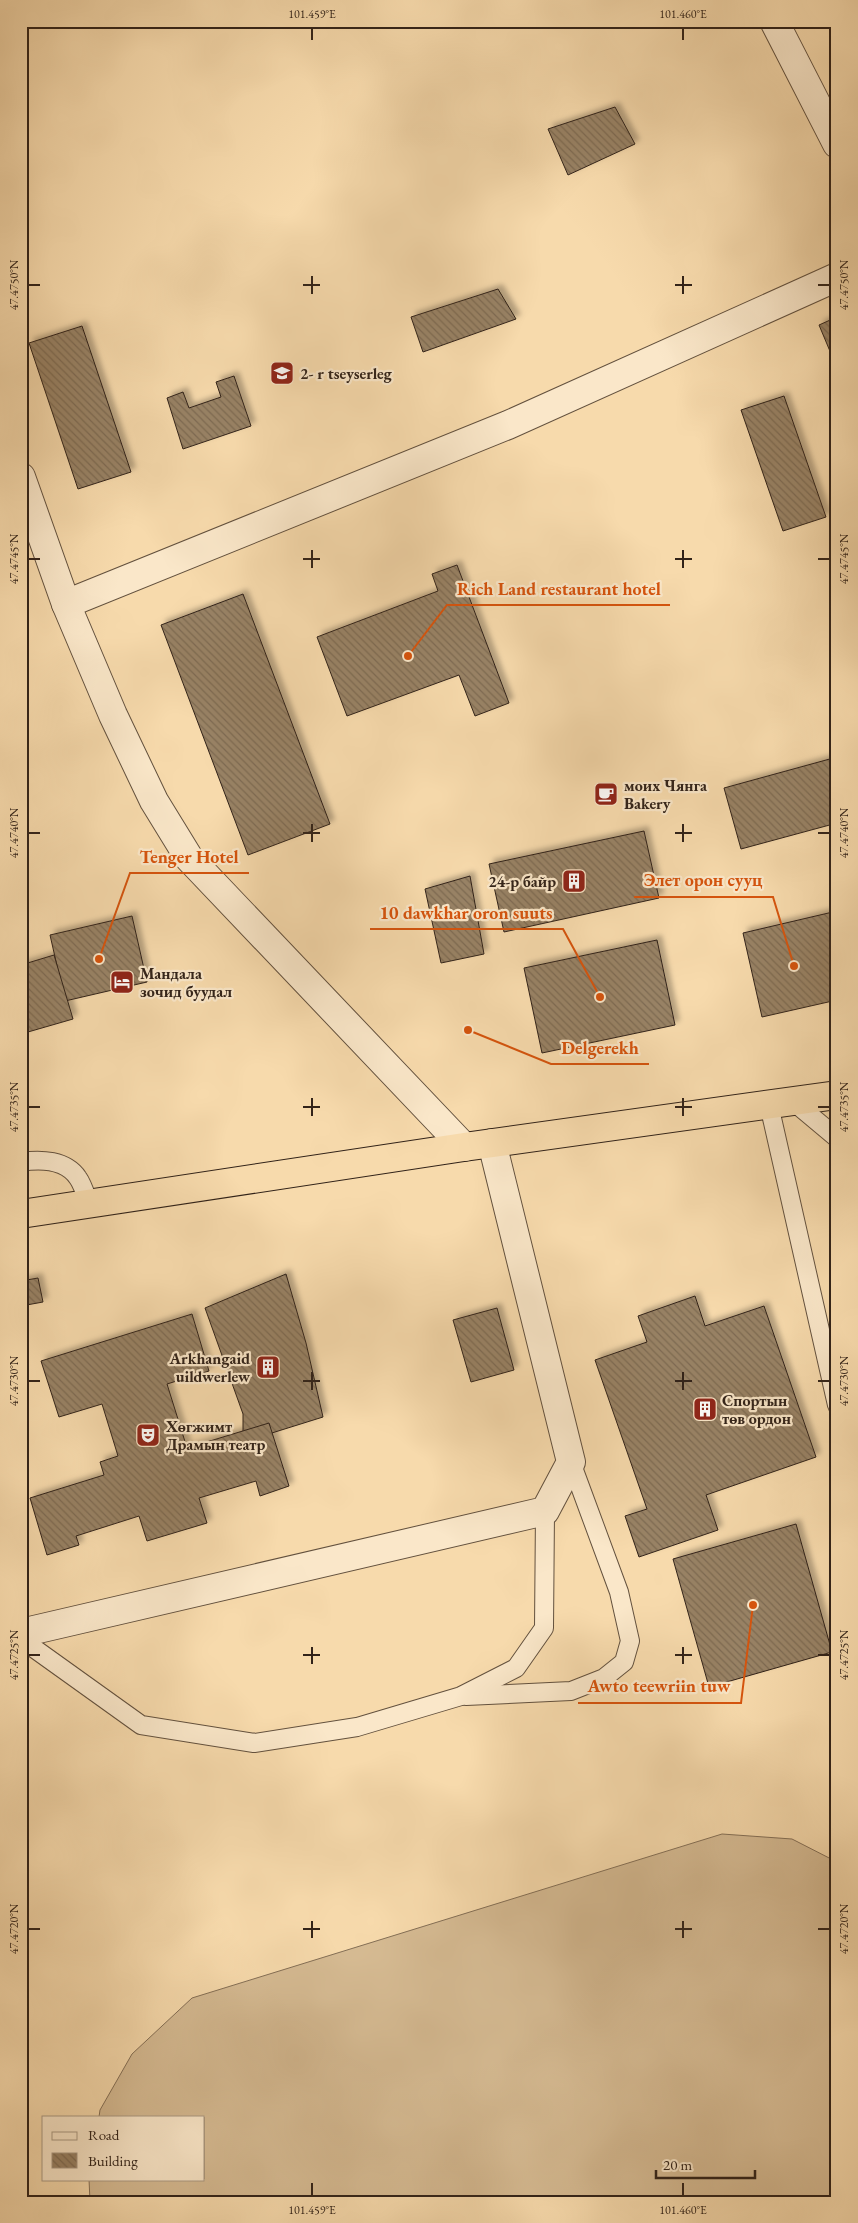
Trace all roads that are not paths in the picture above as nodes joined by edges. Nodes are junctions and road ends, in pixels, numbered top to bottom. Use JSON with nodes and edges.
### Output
{"nodes":[{"id":1,"x":774,"y":21,"type":"edge"},
{"id":2,"x":837,"y":144,"type":"edge"},
{"id":3,"x":837,"y":277,"type":"edge"},
{"id":4,"x":21,"y":476,"type":"edge"},
{"id":5,"x":66,"y":604,"type":"junction"},
{"id":6,"x":837,"y":1095,"type":"edge"},
{"id":7,"x":782,"y":1103,"type":"junction"},
{"id":8,"x":837,"y":1138,"type":"edge"},
{"id":9,"x":492,"y":1143,"type":"junction"},
{"id":10,"x":464,"y":1146,"type":"junction"},
{"id":11,"x":21,"y":1162,"type":"edge"},
{"id":12,"x":89,"y":1204,"type":"junction"},
{"id":13,"x":21,"y":1214,"type":"edge"},
{"id":14,"x":837,"y":1405,"type":"edge"},
{"id":15,"x":572,"y":1462,"type":"junction"},
{"id":16,"x":546,"y":1510,"type":"junction"},
{"id":17,"x":21,"y":1633,"type":"edge"},
{"id":18,"x":21,"y":1639,"type":"edge"},
{"id":19,"x":461,"y":1696,"type":"junction"}],
"edges":[{"from":1,"to":2,"type":"street"},
{"from":3,"to":5,"type":"street"},
{"from":4,"to":5,"type":"street"},
{"from":5,"to":10,"type":"street"},
{"from":6,"to":7,"type":"highway"},
{"from":7,"to":8,"type":"lane"},
{"from":7,"to":9,"type":"highway"},
{"from":7,"to":14,"type":"lane"},
{"from":9,"to":10,"type":"highway"},
{"from":9,"to":15,"type":"street"},
{"from":10,"to":12,"type":"highway"},
{"from":11,"to":12,"type":"lane"},
{"from":12,"to":13,"type":"highway"},
{"from":15,"to":16,"type":"street"},
{"from":15,"to":19,"type":"lane"},
{"from":16,"to":17,"type":"street"},
{"from":16,"to":19,"type":"lane"},
{"from":18,"to":19,"type":"lane"}]}
